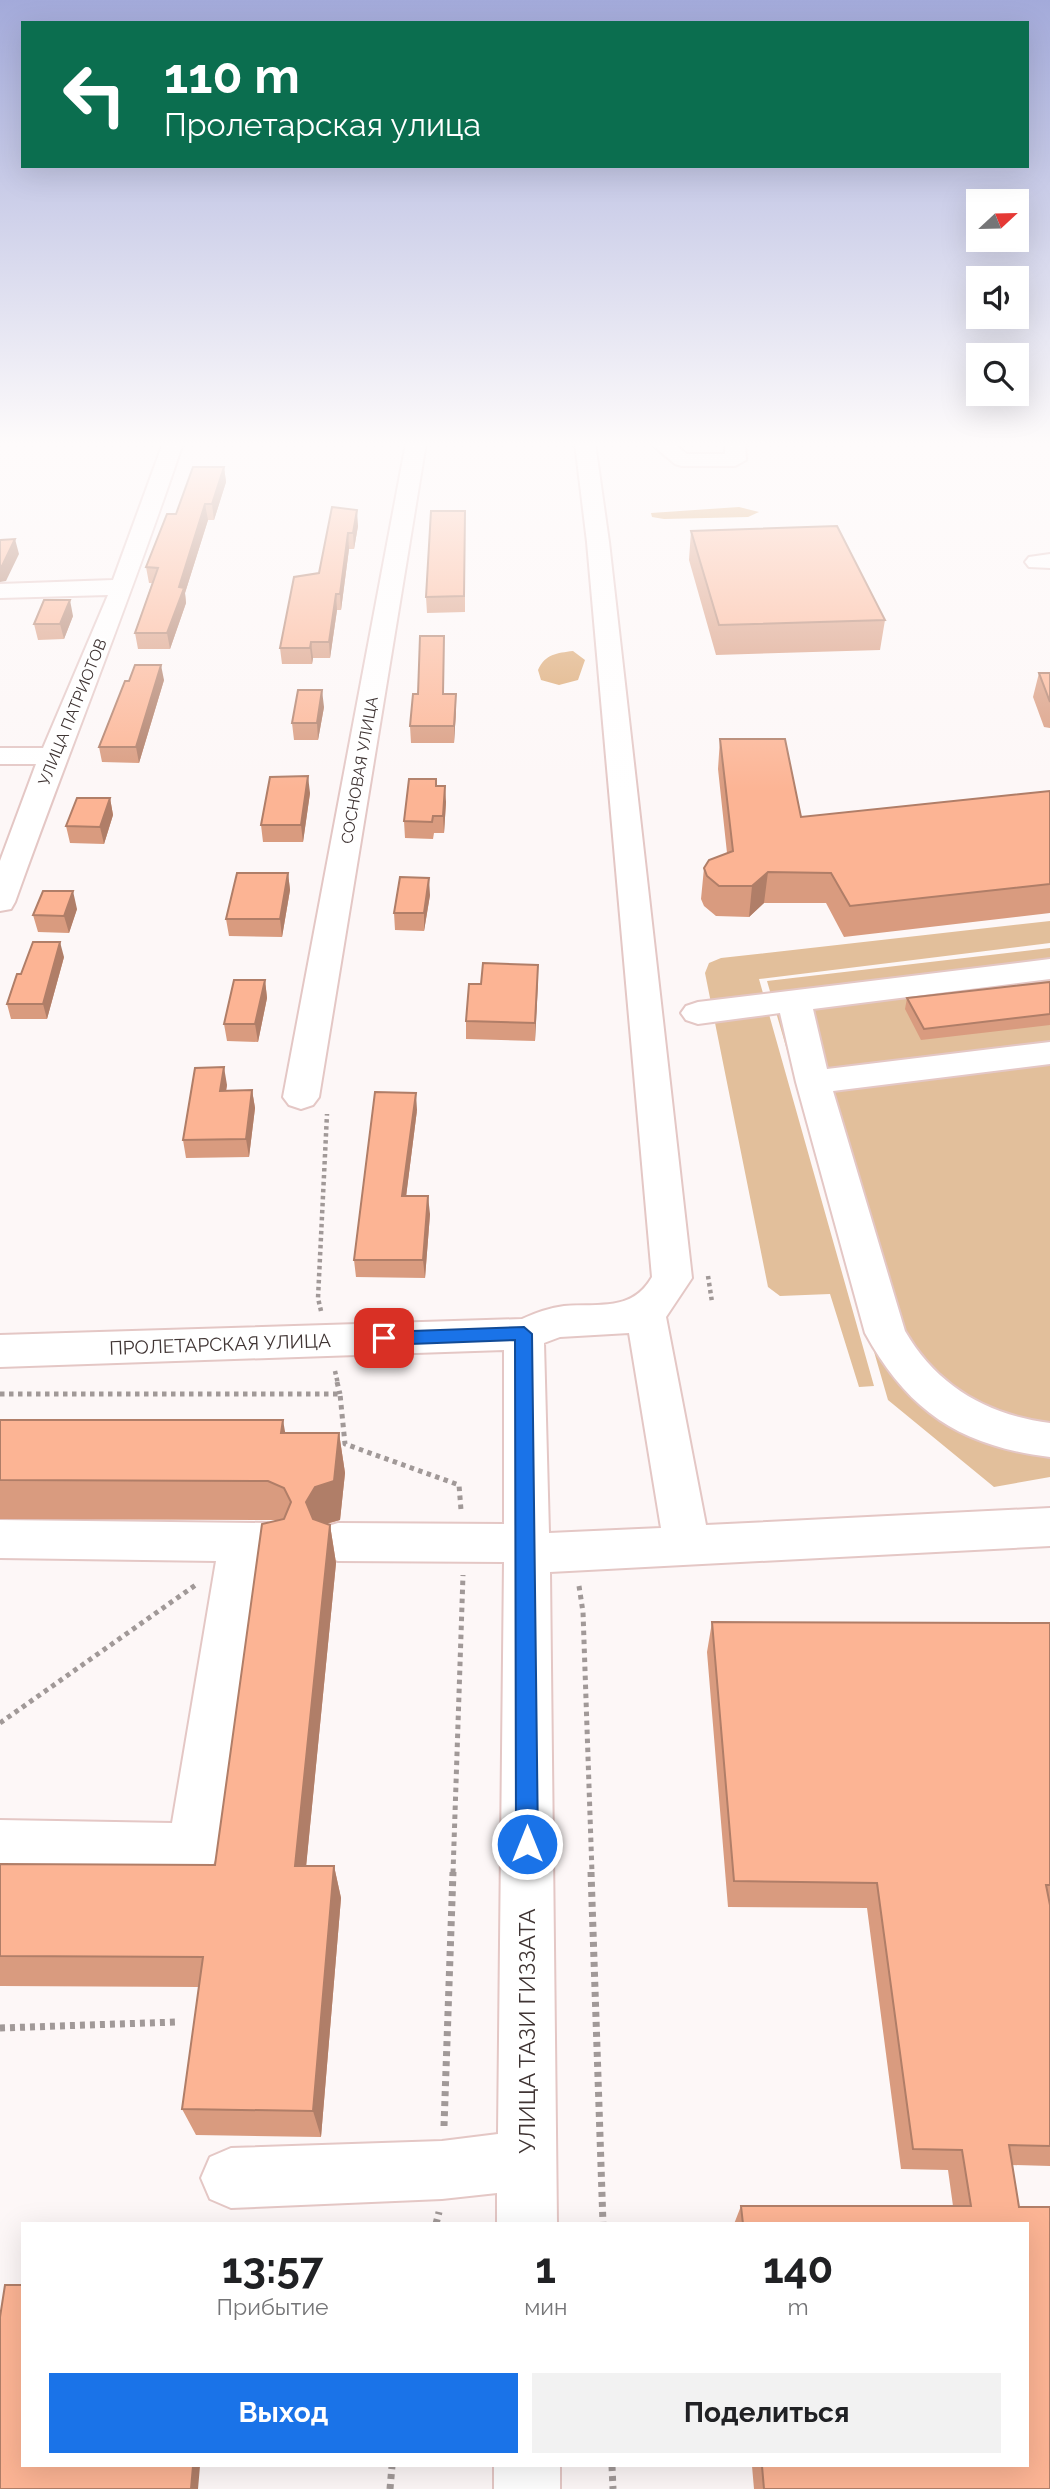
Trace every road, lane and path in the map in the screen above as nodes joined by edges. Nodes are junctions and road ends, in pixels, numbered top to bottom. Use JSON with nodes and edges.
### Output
{"nodes":[{"id":1,"x":133,"y":559,"type":"edge"},
{"id":2,"x":396,"y":559,"type":"edge"},
{"id":3,"x":600,"y":559,"type":"edge"},
{"id":4,"x":123,"y":587,"type":"junction"},
{"id":5,"x":0,"y":591,"type":"edge"},
{"id":6,"x":0,"y":756,"type":"edge"},
{"id":7,"x":53,"y":756,"type":"junction"},
{"id":8,"x":0,"y":902,"type":"edge"},
{"id":9,"x":1050,"y":969,"type":"edge"},
{"id":10,"x":794,"y":1000,"type":"junction"},
{"id":11,"x":698,"y":1013,"type":"dead end"},
{"id":12,"x":1050,"y":1053,"type":"edge"},
{"id":13,"x":813,"y":1082,"type":"junction"},
{"id":14,"x":301,"y":1097,"type":"joint"},
{"id":15,"x":645,"y":1311,"type":"junction"},
{"id":16,"x":524,"y":1334,"type":"junction"},
{"id":17,"x":328,"y":1340,"type":"junction"},
{"id":18,"x":0,"y":1351,"type":"edge"},
{"id":19,"x":0,"y":1394,"type":"edge"},
{"id":20,"x":340,"y":1394,"type":"junction"},
{"id":21,"x":1050,"y":1440,"type":"edge"},
{"id":22,"x":1050,"y":1527,"type":"edge"},
{"id":23,"x":0,"y":1539,"type":"edge"},
{"id":24,"x":338,"y":1542,"type":"dead end"},
{"id":25,"x":464,"y":1543,"type":"junction"},
{"id":26,"x":252,"y":1545,"type":"junction"},
{"id":27,"x":687,"y":1547,"type":"junction"},
{"id":28,"x":527,"y":1549,"type":"junction"},
{"id":29,"x":591,"y":1583,"type":"dead end"},
{"id":30,"x":0,"y":1723,"type":"edge"},
{"id":31,"x":0,"y":1845,"type":"edge"},
{"id":32,"x":176,"y":2022,"type":"dead end"},
{"id":33,"x":0,"y":2028,"type":"edge"},
{"id":34,"x":527,"y":2160,"type":"junction"},
{"id":35,"x":231,"y":2178,"type":"dead end"},
{"id":36,"x":439,"y":2197,"type":"edge"},
{"id":37,"x":527,"y":2222,"type":"edge"},
{"id":38,"x":603,"y":2222,"type":"edge"},
{"id":39,"x":392,"y":2467,"type":"edge"},
{"id":40,"x":527,"y":2467,"type":"edge"},
{"id":41,"x":612,"y":2467,"type":"edge"},
{"id":42,"x":390,"y":2489,"type":"edge"},
{"id":43,"x":527,"y":2489,"type":"edge"},
{"id":44,"x":613,"y":2489,"type":"edge"}],
"edges":[{"from":1,"to":4,"type":"street","name":"УЛИЦА ПАТРИОТОВ"},
{"from":2,"to":14,"type":"street","name":"СОСНОВАЯ УЛИЦА"},
{"from":3,"to":15,"type":"street"},
{"from":4,"to":5,"type":"street"},
{"from":4,"to":7,"type":"street","name":"УЛИЦА ПАТРИОТОВ"},
{"from":6,"to":7,"type":"street"},
{"from":7,"to":8,"type":"street","name":"УЛИЦА ПАТРИОТОВ"},
{"from":9,"to":10,"type":"street"},
{"from":10,"to":11,"type":"street"},
{"from":10,"to":13,"type":"street"},
{"from":12,"to":13,"type":"street"},
{"from":13,"to":21,"type":"street"},
{"from":14,"to":17,"type":"path"},
{"from":15,"to":16,"type":"street","name":"ПРОЛЕТАРСКАЯ УЛИЦА"},
{"from":15,"to":27,"type":"street"},
{"from":16,"to":17,"type":"street","name":"ПРОЛЕТАРСКАЯ УЛИЦА"},
{"from":16,"to":28,"type":"street","name":"УЛИЦА ТАЗИ ГИЗЗАТА"},
{"from":17,"to":18,"type":"street","name":"ПРОЛЕТАРСКАЯ УЛИЦА"},
{"from":17,"to":20,"type":"path"},
{"from":19,"to":20,"type":"path"},
{"from":20,"to":25,"type":"path"},
{"from":22,"to":27,"type":"street"},
{"from":23,"to":26,"type":"street"},
{"from":24,"to":25,"type":"street"},
{"from":25,"to":28,"type":"street"},
{"from":25,"to":36,"type":"path"},
{"from":26,"to":30,"type":"path"},
{"from":26,"to":31,"type":"street"},
{"from":27,"to":28,"type":"street"},
{"from":28,"to":34,"type":"street","name":"УЛИЦА ТАЗИ ГИЗЗАТА"},
{"from":29,"to":38,"type":"path"},
{"from":32,"to":33,"type":"path"},
{"from":34,"to":36,"type":"street"},
{"from":34,"to":37,"type":"street","name":"УЛИЦА ТАЗИ ГИЗЗАТА"},
{"from":35,"to":36,"type":"street"},
{"from":39,"to":42,"type":"path"},
{"from":40,"to":43,"type":"street"},
{"from":41,"to":44,"type":"path"}]}
